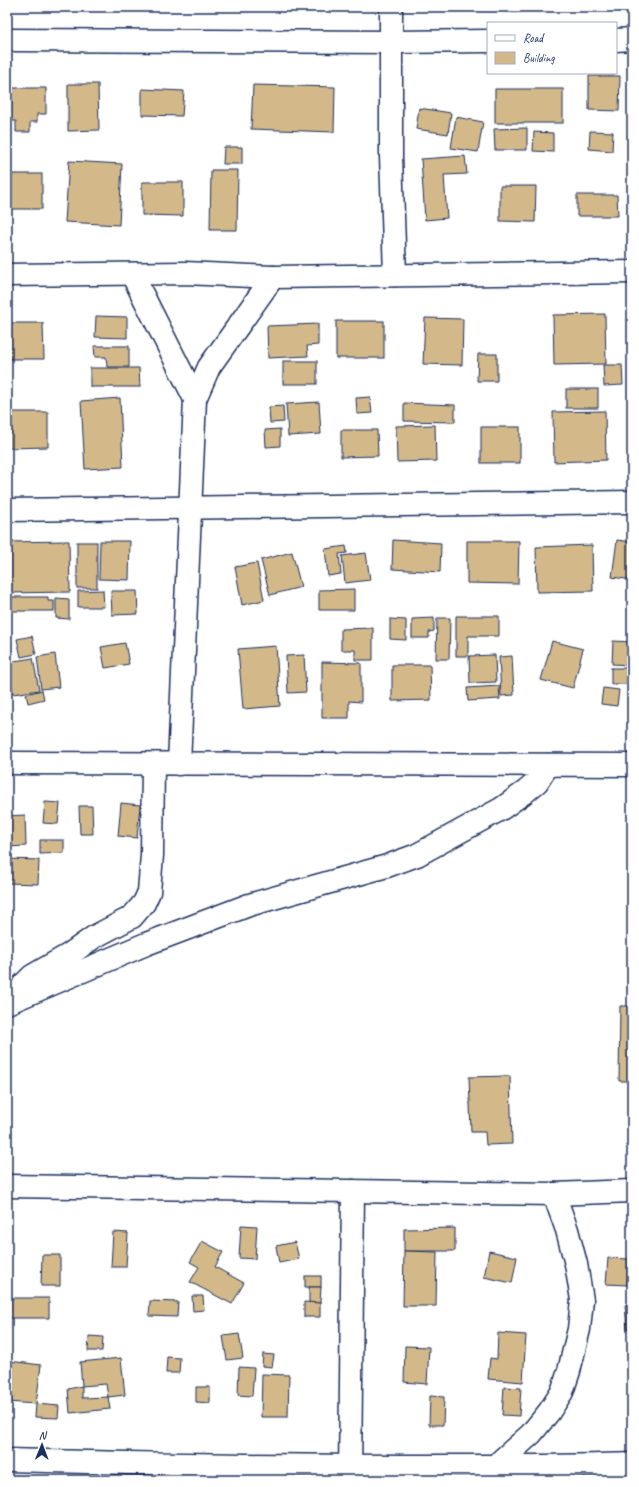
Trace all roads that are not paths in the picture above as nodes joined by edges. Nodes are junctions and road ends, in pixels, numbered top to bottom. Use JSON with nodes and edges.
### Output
{"nodes":[{"id":1,"x":391,"y":7,"type":"edge"},
{"id":2,"x":7,"y":40,"type":"edge"},
{"id":3,"x":617,"y":40,"type":"edge"},
{"id":4,"x":632,"y":40,"type":"edge"},
{"id":5,"x":487,"y":41,"type":"edge"},
{"id":6,"x":391,"y":42,"type":"junction"},
{"id":7,"x":632,"y":272,"type":"edge"},
{"id":8,"x":132,"y":274,"type":"junction"},
{"id":9,"x":7,"y":275,"type":"edge"},
{"id":10,"x":395,"y":275,"type":"junction"},
{"id":11,"x":273,"y":276,"type":"junction"},
{"id":12,"x":195,"y":399,"type":"junction"},
{"id":13,"x":632,"y":502,"type":"edge"},
{"id":14,"x":190,"y":507,"type":"junction"},
{"id":15,"x":7,"y":510,"type":"edge"},
{"id":16,"x":7,"y":763,"type":"edge"},
{"id":17,"x":153,"y":764,"type":"junction"},
{"id":18,"x":179,"y":764,"type":"junction"},
{"id":19,"x":548,"y":765,"type":"junction"},
{"id":20,"x":632,"y":765,"type":"edge"},
{"id":21,"x":11,"y":1001,"type":"edge"},
{"id":22,"x":7,"y":1186,"type":"edge"},
{"id":23,"x":632,"y":1190,"type":"edge"},
{"id":24,"x":353,"y":1191,"type":"junction"},
{"id":25,"x":554,"y":1194,"type":"junction"},
{"id":26,"x":7,"y":1460,"type":"edge"},
{"id":27,"x":632,"y":1464,"type":"edge"},
{"id":28,"x":495,"y":1466,"type":"junction"},
{"id":29,"x":144,"y":1472,"type":"edge"},
{"id":30,"x":350,"y":1473,"type":"edge"},
{"id":31,"x":521,"y":1473,"type":"edge"}],
"edges":[{"from":1,"to":6,"type":"street"},
{"from":2,"to":6,"type":"street"},
{"from":3,"to":4,"type":"street"},
{"from":5,"to":6,"type":"street"},
{"from":6,"to":10,"type":"street"},
{"from":7,"to":10,"type":"street"},
{"from":8,"to":9,"type":"street"},
{"from":8,"to":11,"type":"street"},
{"from":8,"to":12,"type":"street"},
{"from":10,"to":11,"type":"street"},
{"from":11,"to":12,"type":"street"},
{"from":12,"to":14,"type":"street"},
{"from":13,"to":14,"type":"street"},
{"from":14,"to":15,"type":"street"},
{"from":14,"to":18,"type":"street"},
{"from":16,"to":17,"type":"street"},
{"from":17,"to":18,"type":"street"},
{"from":17,"to":21,"type":"street"},
{"from":18,"to":19,"type":"street"},
{"from":19,"to":20,"type":"street"},
{"from":19,"to":21,"type":"street"},
{"from":22,"to":24,"type":"street"},
{"from":23,"to":25,"type":"street"},
{"from":24,"to":25,"type":"street"},
{"from":24,"to":30,"type":"street"},
{"from":25,"to":28,"type":"street"},
{"from":26,"to":29,"type":"street"},
{"from":27,"to":31,"type":"street"},
{"from":28,"to":30,"type":"street"},
{"from":28,"to":31,"type":"street"},
{"from":29,"to":30,"type":"street"}]}
